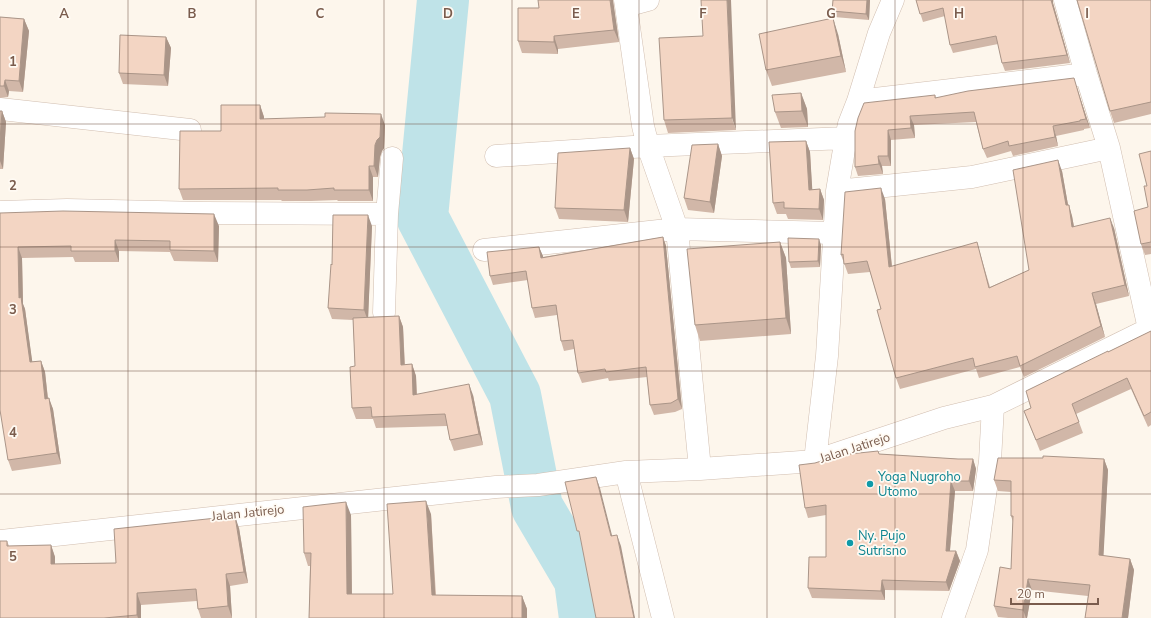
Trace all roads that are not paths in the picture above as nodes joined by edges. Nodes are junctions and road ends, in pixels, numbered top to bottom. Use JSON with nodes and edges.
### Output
{"nodes":[{"id":1,"x":648,"y":0,"type":"edge"},
{"id":2,"x":892,"y":0,"type":"edge"},
{"id":3,"x":1065,"y":0,"type":"edge"},
{"id":4,"x":626,"y":3,"type":"edge"},
{"id":5,"x":1086,"y":74,"type":"junction"},
{"id":6,"x":858,"y":101,"type":"junction"},
{"id":7,"x":0,"y":110,"type":"edge"},
{"id":8,"x":190,"y":130,"type":"edge"},
{"id":9,"x":846,"y":138,"type":"junction"},
{"id":10,"x":648,"y":146,"type":"junction"},
{"id":11,"x":1110,"y":148,"type":"junction"},
{"id":12,"x":496,"y":156,"type":"dead end"},
{"id":13,"x":392,"y":158,"type":"dead end"},
{"id":14,"x":838,"y":191,"type":"junction"},
{"id":15,"x":0,"y":212,"type":"edge"},
{"id":16,"x":387,"y":214,"type":"junction"},
{"id":17,"x":677,"y":229,"type":"junction"},
{"id":18,"x":834,"y":233,"type":"junction"},
{"id":19,"x":484,"y":250,"type":"dead end"},
{"id":20,"x":384,"y":313,"type":"dead end"},
{"id":21,"x":1150,"y":329,"type":"edge"},
{"id":22,"x":993,"y":406,"type":"junction"},
{"id":23,"x":815,"y":461,"type":"junction"},
{"id":24,"x":700,"y":469,"type":"junction"},
{"id":25,"x":626,"y":472,"type":"junction"},
{"id":26,"x":0,"y":541,"type":"edge"},
{"id":27,"x":663,"y":618,"type":"edge"},
{"id":28,"x":953,"y":618,"type":"edge"}],
"edges":[{"from":1,"to":4,"type":"street"},
{"from":2,"to":6,"type":"street"},
{"from":3,"to":5,"type":"street"},
{"from":4,"to":10,"type":"street"},
{"from":5,"to":6,"type":"street"},
{"from":5,"to":11,"type":"street"},
{"from":6,"to":9,"type":"street"},
{"from":7,"to":8,"type":"street"},
{"from":9,"to":10,"type":"street"},
{"from":9,"to":14,"type":"street"},
{"from":10,"to":12,"type":"street"},
{"from":10,"to":17,"type":"street"},
{"from":11,"to":14,"type":"street"},
{"from":11,"to":21,"type":"street"},
{"from":13,"to":16,"type":"street"},
{"from":14,"to":18,"type":"street"},
{"from":15,"to":16,"type":"street"},
{"from":16,"to":20,"type":"street"},
{"from":17,"to":18,"type":"street"},
{"from":17,"to":19,"type":"street"},
{"from":17,"to":24,"type":"street"},
{"from":18,"to":23,"type":"street"},
{"from":21,"to":22,"type":"street","name":"Jalan Jatirejo"},
{"from":22,"to":23,"type":"street","name":"Jalan Jatirejo"},
{"from":22,"to":28,"type":"street"},
{"from":23,"to":24,"type":"street","name":"Jalan Jatirejo"},
{"from":24,"to":25,"type":"street","name":"Jalan Jatirejo"},
{"from":25,"to":26,"type":"street","name":"Jalan Jatirejo"},
{"from":25,"to":27,"type":"street"}]}
